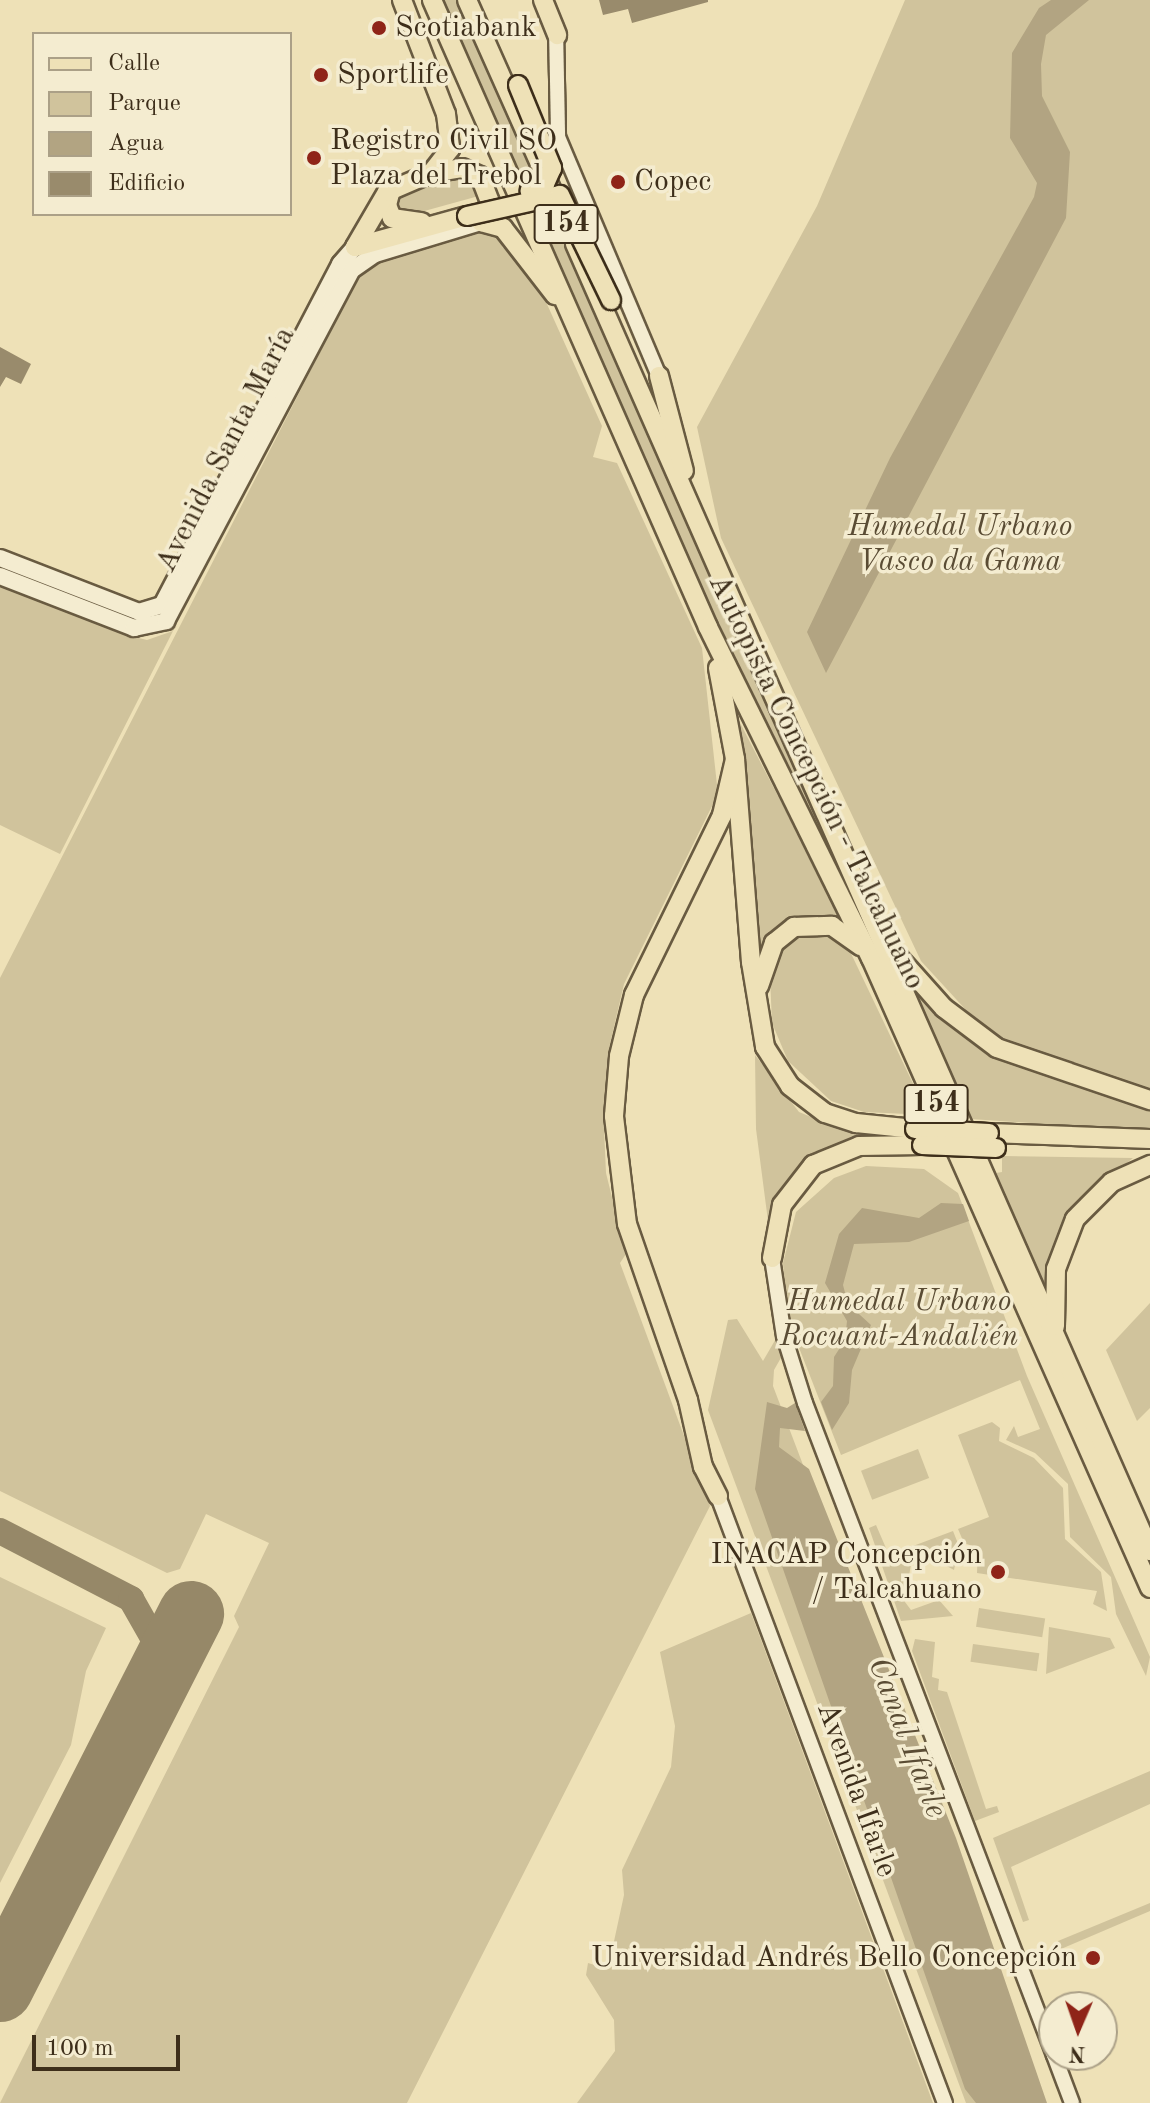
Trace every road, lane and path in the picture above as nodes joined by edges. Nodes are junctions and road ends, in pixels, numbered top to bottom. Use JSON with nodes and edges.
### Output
{"nodes":[{"id":1,"x":402,"y":0,"type":"edge"},
{"id":2,"x":432,"y":0,"type":"edge"},
{"id":3,"x":543,"y":0,"type":"edge"},
{"id":4,"x":551,"y":0,"type":"edge"},
{"id":5,"x":468,"y":2,"type":"edge"},
{"id":6,"x":557,"y":35,"type":"junction"},
{"id":7,"x":431,"y":173,"type":"junction"},
{"id":8,"x":393,"y":188,"type":"junction"},
{"id":9,"x":471,"y":216,"type":"junction"},
{"id":10,"x":355,"y":247,"type":"junction"},
{"id":11,"x":577,"y":332,"type":"junction"},
{"id":12,"x":659,"y":376,"type":"joint"},
{"id":13,"x":663,"y":444,"type":"junction"},
{"id":14,"x":692,"y":509,"type":"junction"},
{"id":15,"x":0,"y":558,"type":"edge"},
{"id":16,"x":0,"y":576,"type":"edge"},
{"id":17,"x":708,"y":627,"type":"junction"},
{"id":18,"x":735,"y":759,"type":"junction"},
{"id":19,"x":872,"y":920,"type":"junction"},
{"id":20,"x":871,"y":958,"type":"junction"},
{"id":21,"x":757,"y":1012,"type":"junction"},
{"id":22,"x":1150,"y":1100,"type":"edge"},
{"id":23,"x":919,"y":1137,"type":"junction"},
{"id":24,"x":1145,"y":1143,"type":"edge"},
{"id":25,"x":1150,"y":1165,"type":"edge"},
{"id":26,"x":772,"y":1258,"type":"joint"},
{"id":27,"x":1059,"y":1344,"type":"junction"},
{"id":28,"x":718,"y":1496,"type":"joint"},
{"id":29,"x":1150,"y":1551,"type":"edge"},
{"id":30,"x":1150,"y":1588,"type":"edge"},
{"id":31,"x":1038,"y":2013,"type":"edge"},
{"id":32,"x":1060,"y":2071,"type":"edge"},
{"id":33,"x":945,"y":2103,"type":"edge"},
{"id":34,"x":1072,"y":2103,"type":"edge"}],
"edges":[{"from":1,"to":7,"type":"main road"},
{"from":2,"to":11,"type":"main road","name":"Autopista Concepción - Talcahuano","number":"154"},
{"from":3,"to":6,"type":"main road"},
{"from":4,"to":6,"type":"street"},
{"from":5,"to":9,"type":"main road","bridge":true},
{"from":5,"to":13,"type":"main road","name":"Autopista Concepción - Talcahuano","number":"154"},
{"from":6,"to":12,"type":"street"},
{"from":7,"to":8,"type":"main road"},
{"from":7,"to":9,"type":"main road"},
{"from":8,"to":9,"type":"main road"},
{"from":8,"to":10,"type":"main road"},
{"from":9,"to":10,"type":"main road"},
{"from":9,"to":11,"type":"main road"},
{"from":9,"to":13,"type":"main road","bridge":true},
{"from":9,"to":16,"type":"main road","name":"Avenida Santa María"},
{"from":10,"to":15,"type":"main road","name":"Avenida Santa María"},
{"from":11,"to":17,"type":"main road","name":"Autopista Concepción - Talcahuano","number":"154"},
{"from":12,"to":14,"type":"main road"},
{"from":13,"to":14,"type":"main road","name":"Autopista Concepción - Talcahuano","number":"154"},
{"from":14,"to":19,"type":"main road","name":"Autopista Concepción - Talcahuano","number":"154"},
{"from":17,"to":18,"type":"main road"},
{"from":17,"to":20,"type":"main road","name":"Autopista Concepción - Talcahuano","number":"154"},
{"from":18,"to":21,"type":"main road"},
{"from":18,"to":28,"type":"main road"},
{"from":19,"to":22,"type":"main road"},
{"from":19,"to":27,"type":"main road","name":"Autopista Concepción - Talcahuano","number":"154"},
{"from":20,"to":21,"type":"main road"},
{"from":20,"to":30,"type":"main road","name":"Autopista Concepción - Talcahuano","number":"154"},
{"from":21,"to":23,"type":"main road"},
{"from":23,"to":24,"type":"main road","bridge":true},
{"from":23,"to":26,"type":"main road"},
{"from":25,"to":27,"type":"main road"},
{"from":26,"to":31,"type":"street"},
{"from":27,"to":29,"type":"main road","name":"Autopista Concepción - Talcahuano"},
{"from":28,"to":33,"type":"street","name":"Avenida Ifarle"},
{"from":32,"to":34,"type":"street"}]}
